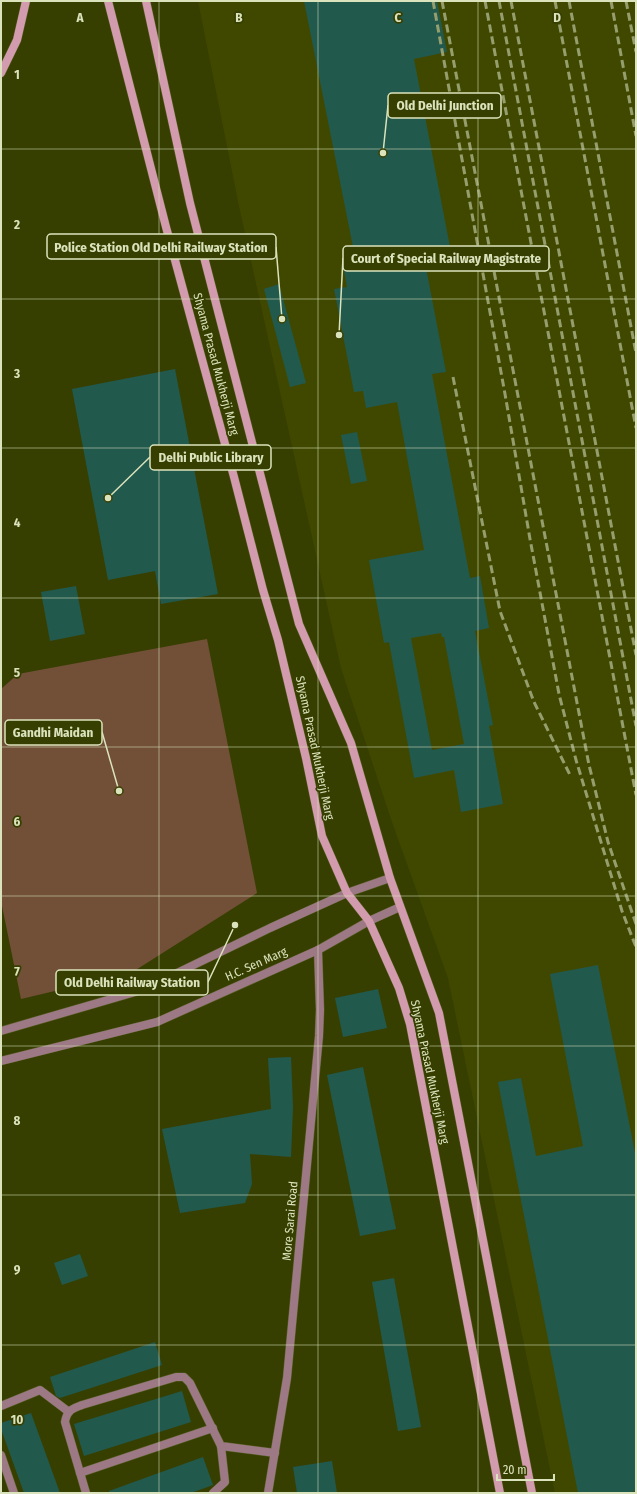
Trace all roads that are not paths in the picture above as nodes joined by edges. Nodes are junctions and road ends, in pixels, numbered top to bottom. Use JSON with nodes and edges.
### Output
{"nodes":[{"id":1,"x":26,"y":1,"type":"edge"},
{"id":2,"x":108,"y":1,"type":"edge"},
{"id":3,"x":146,"y":1,"type":"edge"},
{"id":4,"x":1,"y":73,"type":"edge"},
{"id":5,"x":390,"y":878,"type":"junction"},
{"id":6,"x":348,"y":893,"type":"junction"},
{"id":7,"x":400,"y":907,"type":"junction"},
{"id":8,"x":368,"y":921,"type":"junction"},
{"id":9,"x":318,"y":950,"type":"junction"},
{"id":10,"x":1,"y":1031,"type":"edge"},
{"id":11,"x":1,"y":1061,"type":"edge"},
{"id":12,"x":1,"y":1406,"type":"edge"},
{"id":13,"x":69,"y":1412,"type":"junction"},
{"id":14,"x":213,"y":1428,"type":"junction"},
{"id":15,"x":221,"y":1446,"type":"junction"},
{"id":16,"x":275,"y":1453,"type":"junction"},
{"id":17,"x":1,"y":1455,"type":"edge"},
{"id":18,"x":80,"y":1473,"type":"junction"},
{"id":19,"x":14,"y":1493,"type":"edge"},
{"id":20,"x":86,"y":1493,"type":"edge"},
{"id":21,"x":213,"y":1493,"type":"edge"},
{"id":22,"x":268,"y":1493,"type":"edge"},
{"id":23,"x":500,"y":1493,"type":"edge"},
{"id":24,"x":532,"y":1493,"type":"edge"}],
"edges":[{"from":1,"to":4,"type":"main road"},
{"from":2,"to":6,"type":"main road","name":"Shyama Prasad Mukherji Marg"},
{"from":3,"to":5,"type":"main road","name":"Shyama Prasad Mukherji Marg"},
{"from":5,"to":6,"type":"street","name":"H.C. Sen Marg"},
{"from":5,"to":7,"type":"main road","name":"Shyama Prasad Mukherji Marg"},
{"from":6,"to":8,"type":"main road","name":"Shyama Prasad Mukherji Marg"},
{"from":6,"to":10,"type":"street","name":"H.C. Sen Marg"},
{"from":7,"to":8,"type":"street","name":"H.C. Sen Marg"},
{"from":7,"to":24,"type":"main road","name":"Shyama Prasad Mukherji Marg"},
{"from":8,"to":9,"type":"street","name":"H.C. Sen Marg"},
{"from":8,"to":23,"type":"main road","name":"Shyama Prasad Mukherji Marg"},
{"from":9,"to":11,"type":"street","name":"H.C. Sen Marg"},
{"from":9,"to":16,"type":"street","name":"More Sarai Road"},
{"from":12,"to":13,"type":"street"},
{"from":13,"to":14,"type":"street"},
{"from":13,"to":18,"type":"street"},
{"from":14,"to":15,"type":"street"},
{"from":14,"to":18,"type":"street"},
{"from":15,"to":16,"type":"street"},
{"from":15,"to":21,"type":"street"},
{"from":16,"to":22,"type":"street","name":"More Sarai Road"},
{"from":17,"to":19,"type":"street"},
{"from":18,"to":20,"type":"street"}]}
